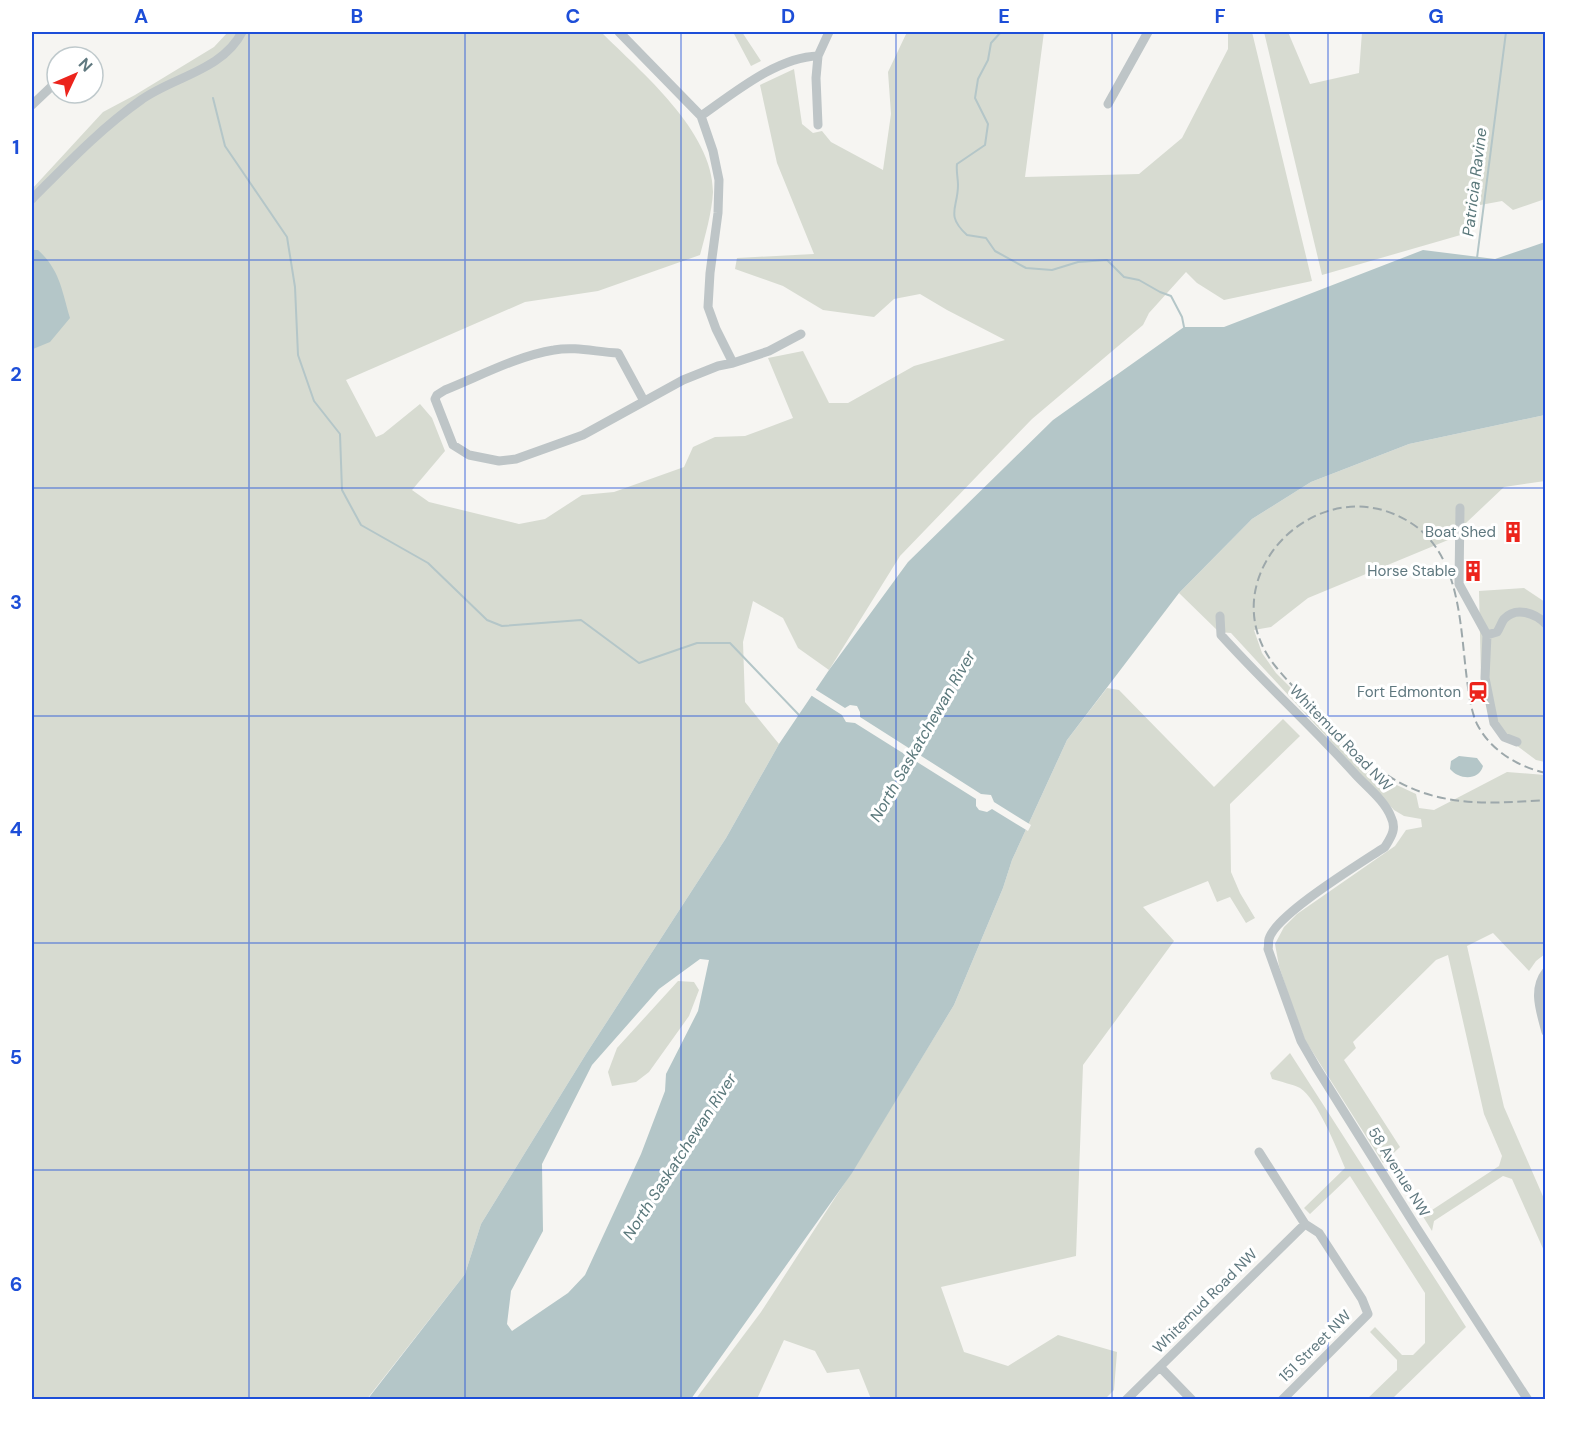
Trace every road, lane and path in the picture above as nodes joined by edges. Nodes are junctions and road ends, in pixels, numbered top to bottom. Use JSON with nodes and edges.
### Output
{"nodes":[{"id":1,"x":242,"y":32,"type":"edge"},
{"id":2,"x":619,"y":32,"type":"edge"},
{"id":3,"x":829,"y":32,"type":"edge"},
{"id":4,"x":1148,"y":32,"type":"edge"},
{"id":5,"x":818,"y":56,"type":"junction"},
{"id":6,"x":45,"y":93,"type":"edge"},
{"id":7,"x":1108,"y":104,"type":"dead end"},
{"id":8,"x":32,"y":105,"type":"edge"},
{"id":9,"x":701,"y":116,"type":"junction"},
{"id":10,"x":818,"y":125,"type":"dead end"},
{"id":11,"x":32,"y":199,"type":"edge"},
{"id":12,"x":801,"y":334,"type":"dead end"},
{"id":13,"x":733,"y":363,"type":"junction"},
{"id":14,"x":644,"y":401,"type":"junction"},
{"id":15,"x":1460,"y":508,"type":"dead end"},
{"id":16,"x":1220,"y":616,"type":"dead end"},
{"id":17,"x":1545,"y":624,"type":"edge"},
{"id":18,"x":1487,"y":635,"type":"junction"},
{"id":19,"x":1517,"y":742,"type":"dead end"},
{"id":20,"x":1269,"y":949,"type":"joint"},
{"id":21,"x":1545,"y":972,"type":"edge"},
{"id":22,"x":1545,"y":1032,"type":"edge"},
{"id":23,"x":1259,"y":1152,"type":"dead end"},
{"id":24,"x":1305,"y":1224,"type":"junction"},
{"id":25,"x":1160,"y":1367,"type":"junction"},
{"id":26,"x":1126,"y":1400,"type":"edge"},
{"id":27,"x":1192,"y":1400,"type":"edge"},
{"id":28,"x":1282,"y":1400,"type":"edge"},
{"id":29,"x":1528,"y":1400,"type":"edge"}],
"edges":[{"from":1,"to":11,"type":"street"},
{"from":2,"to":9,"type":"street"},
{"from":3,"to":5,"type":"street"},
{"from":4,"to":7,"type":"street"},
{"from":5,"to":9,"type":"street"},
{"from":5,"to":10,"type":"street"},
{"from":6,"to":8,"type":"street"},
{"from":9,"to":13,"type":"street"},
{"from":12,"to":13,"type":"street"},
{"from":13,"to":14,"type":"street"},
{"from":14,"to":14,"type":"street"},
{"from":15,"to":18,"type":"street"},
{"from":16,"to":20,"type":"street","name":"Whitemud Road NW"},
{"from":17,"to":18,"type":"street"},
{"from":18,"to":19,"type":"street"},
{"from":20,"to":29,"type":"street","name":"58 Avenue NW"},
{"from":21,"to":22,"type":"street"},
{"from":23,"to":24,"type":"street"},
{"from":24,"to":25,"type":"street","name":"Whitemud Road NW"},
{"from":24,"to":28,"type":"street","name":"151 Street NW"},
{"from":25,"to":26,"type":"street","name":"Whitemud Road NW"},
{"from":25,"to":27,"type":"street"}]}
